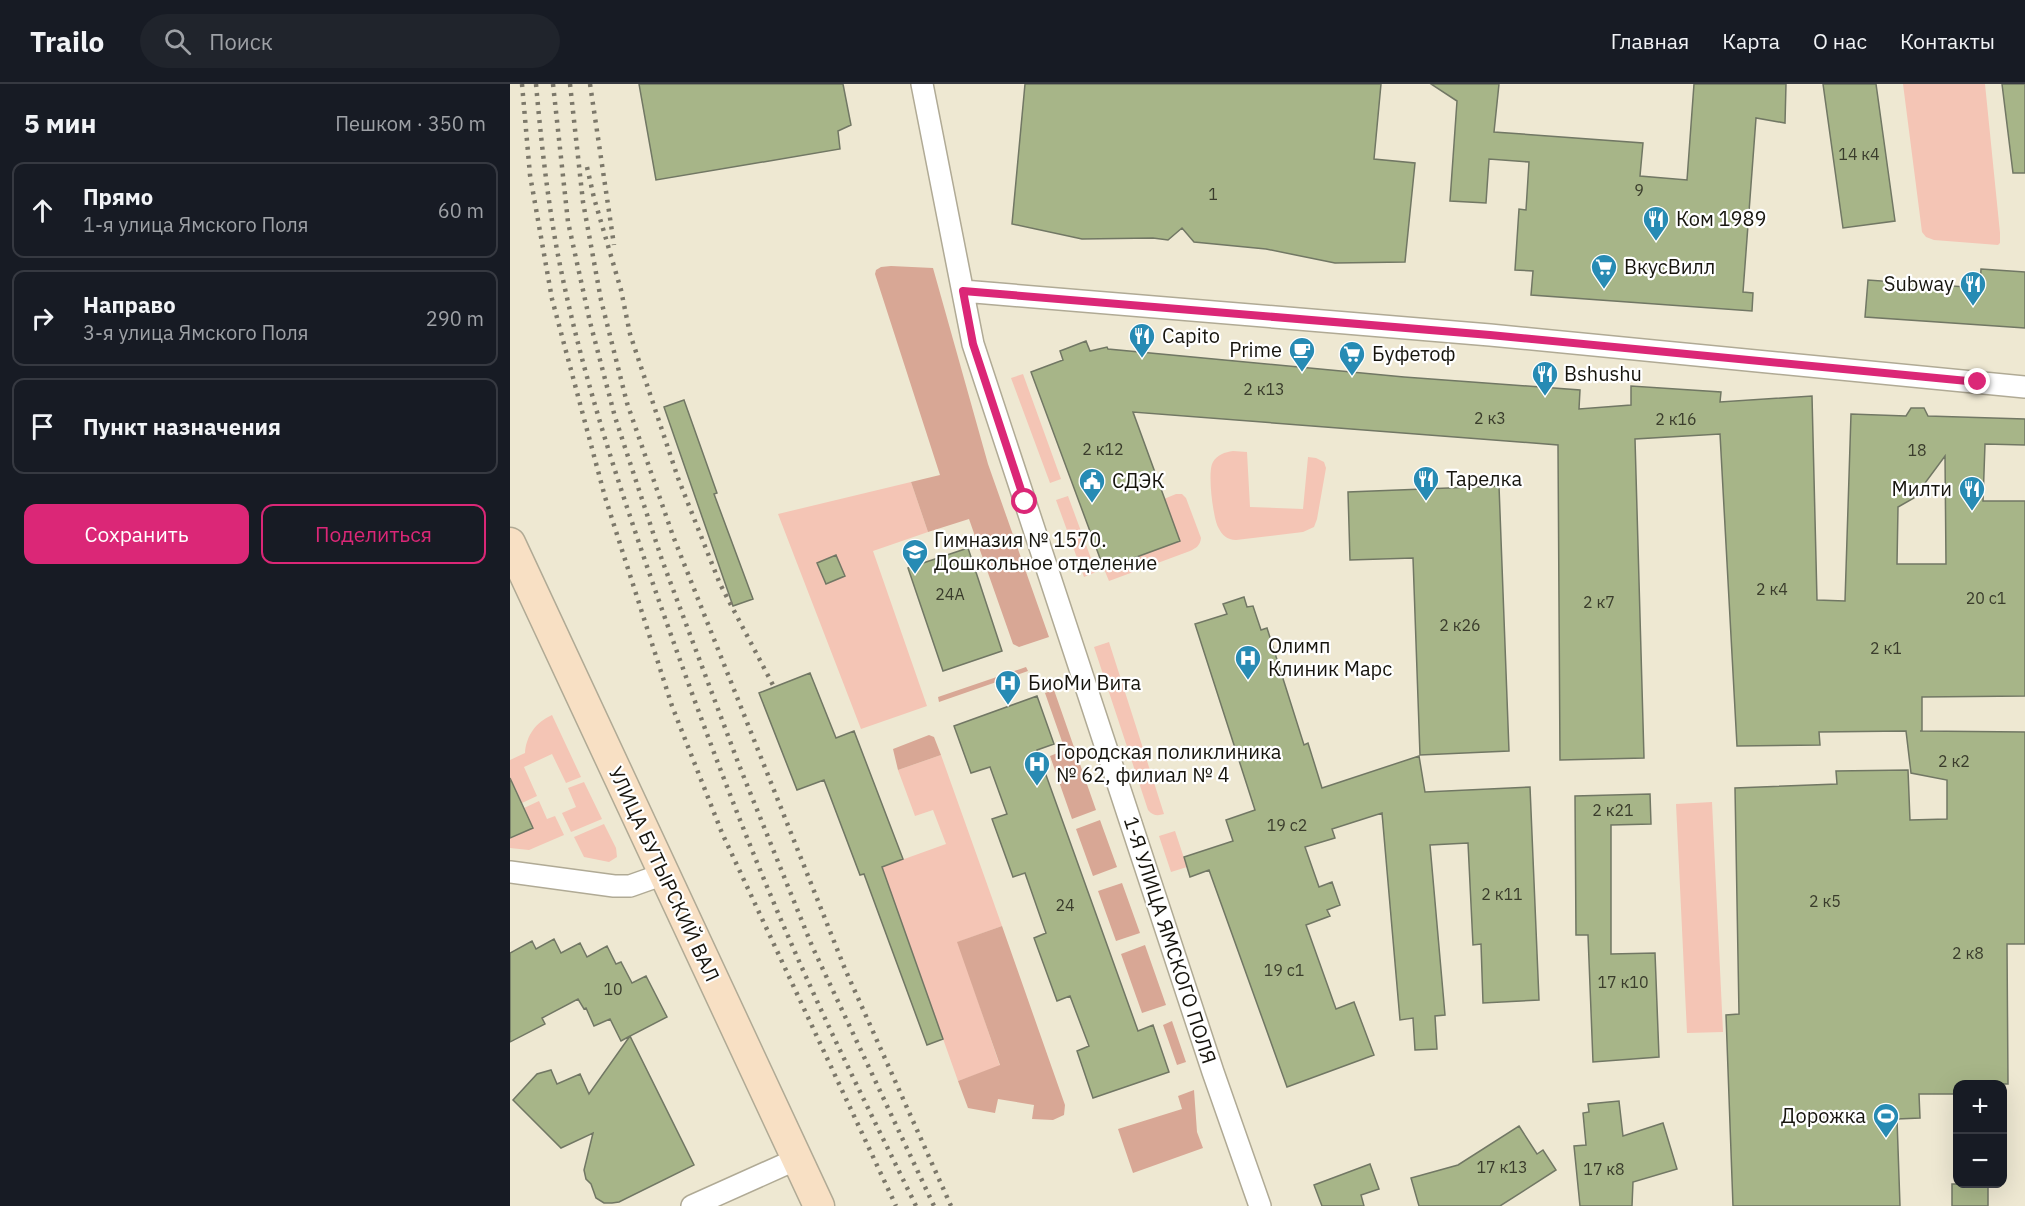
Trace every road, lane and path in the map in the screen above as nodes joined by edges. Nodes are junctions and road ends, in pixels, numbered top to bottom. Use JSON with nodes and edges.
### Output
{"nodes":[{"id":1,"x":922,"y":84,"type":"edge"},
{"id":2,"x":963,"y":291,"type":"junction"},
{"id":3,"x":2025,"y":387,"type":"edge"},
{"id":4,"x":510,"y":543,"type":"edge"},
{"id":5,"x":510,"y":872,"type":"edge"},
{"id":6,"x":664,"y":874,"type":"junction"},
{"id":7,"x":797,"y":1159,"type":"junction"},
{"id":8,"x":692,"y":1206,"type":"edge"},
{"id":9,"x":819,"y":1206,"type":"edge"},
{"id":10,"x":1260,"y":1206,"type":"edge"}],
"edges":[{"from":1,"to":2,"type":"street","name":"1-Я УЛИЦА ЯМСКОГО ПОЛЯ"},
{"from":2,"to":3,"type":"street"},
{"from":2,"to":10,"type":"street","name":"1-Я УЛИЦА ЯМСКОГО ПОЛЯ"},
{"from":4,"to":6,"type":"street","name":"УЛИЦА БУТЫРСКИЙ ВАЛ"},
{"from":5,"to":6,"type":"street"},
{"from":6,"to":7,"type":"street","name":"УЛИЦА БУТЫРСКИЙ ВАЛ"},
{"from":7,"to":8,"type":"street"},
{"from":7,"to":9,"type":"street","name":"УЛИЦА БУТЫРСКИЙ ВАЛ"}]}
